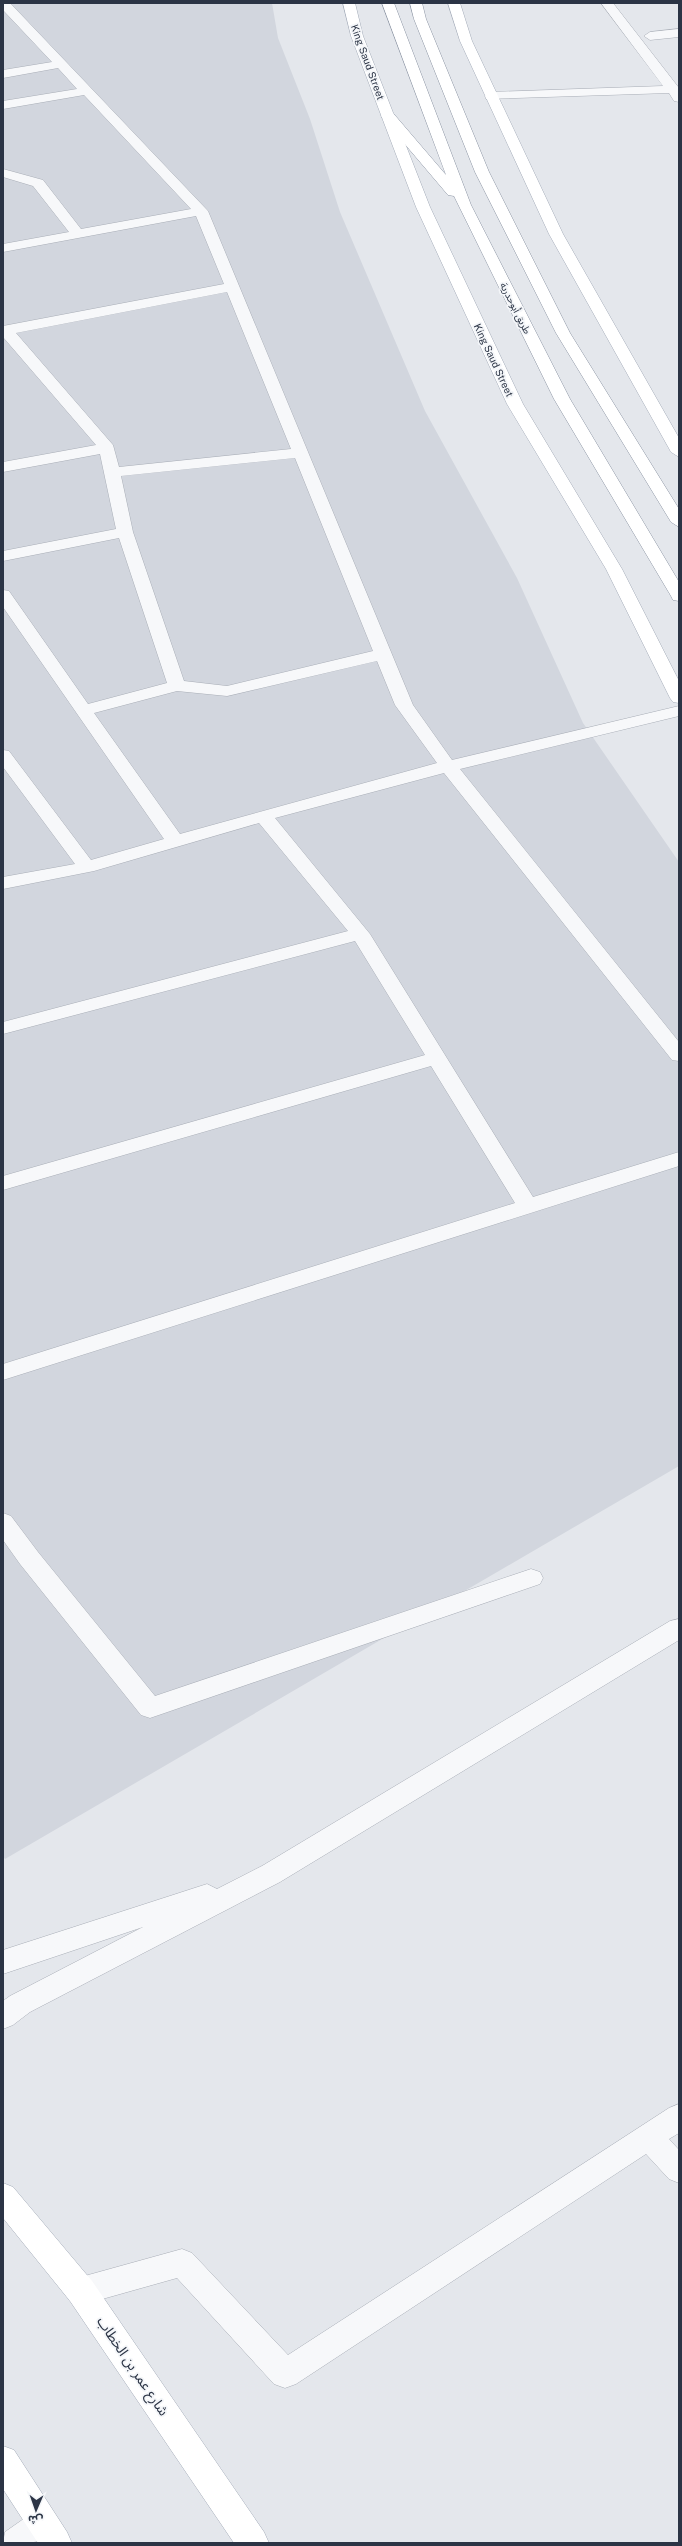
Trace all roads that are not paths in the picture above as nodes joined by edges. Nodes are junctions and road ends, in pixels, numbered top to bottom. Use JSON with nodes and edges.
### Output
{"nodes":[{"id":1,"x":3,"y":3,"type":"edge"},
{"id":2,"x":349,"y":3,"type":"edge"},
{"id":3,"x":388,"y":3,"type":"edge"},
{"id":4,"x":416,"y":3,"type":"edge"},
{"id":5,"x":454,"y":3,"type":"edge"},
{"id":6,"x":607,"y":3,"type":"edge"},
{"id":7,"x":642,"y":25,"type":"dead end"},
{"id":8,"x":679,"y":34,"type":"edge"},
{"id":9,"x":650,"y":36,"type":"junction"},
{"id":10,"x":658,"y":47,"type":"dead end"},
{"id":11,"x":62,"y":64,"type":"junction"},
{"id":12,"x":3,"y":74,"type":"edge"},
{"id":13,"x":87,"y":91,"type":"junction"},
{"id":14,"x":676,"y":93,"type":"edge"},
{"id":15,"x":491,"y":96,"type":"junction"},
{"id":16,"x":3,"y":105,"type":"edge"},
{"id":17,"x":388,"y":116,"type":"junction"},
{"id":18,"x":3,"y":174,"type":"edge"},
{"id":19,"x":464,"y":205,"type":"junction"},
{"id":20,"x":201,"y":211,"type":"junction"},
{"id":21,"x":78,"y":234,"type":"junction"},
{"id":22,"x":3,"y":248,"type":"edge"},
{"id":23,"x":232,"y":287,"type":"junction"},
{"id":24,"x":4,"y":330,"type":"edge"},
{"id":25,"x":107,"y":448,"type":"junction"},
{"id":26,"x":679,"y":452,"type":"edge"},
{"id":27,"x":300,"y":453,"type":"junction"},
{"id":28,"x":3,"y":467,"type":"edge"},
{"id":29,"x":112,"y":472,"type":"junction"},
{"id":30,"x":679,"y":522,"type":"edge"},
{"id":31,"x":125,"y":532,"type":"junction"},
{"id":32,"x":3,"y":556,"type":"edge"},
{"id":33,"x":3,"y":595,"type":"edge"},
{"id":34,"x":679,"y":596,"type":"edge"},
{"id":35,"x":383,"y":654,"type":"junction"},
{"id":36,"x":177,"y":686,"type":"junction"},
{"id":37,"x":679,"y":698,"type":"edge"},
{"id":38,"x":84,"y":710,"type":"junction"},
{"id":39,"x":679,"y":712,"type":"edge"},
{"id":40,"x":3,"y":755,"type":"edge"},
{"id":41,"x":448,"y":766,"type":"junction"},
{"id":42,"x":262,"y":816,"type":"junction"},
{"id":43,"x":176,"y":842,"type":"junction"},
{"id":44,"x":87,"y":867,"type":"junction"},
{"id":45,"x":3,"y":883,"type":"edge"},
{"id":46,"x":360,"y":934,"type":"junction"},
{"id":47,"x":3,"y":1028,"type":"edge"},
{"id":48,"x":679,"y":1055,"type":"edge"},
{"id":49,"x":436,"y":1058,"type":"junction"},
{"id":50,"x":679,"y":1159,"type":"edge"},
{"id":51,"x":3,"y":1183,"type":"edge"},
{"id":52,"x":528,"y":1206,"type":"junction"},
{"id":53,"x":3,"y":1372,"type":"edge"},
{"id":54,"x":3,"y":1522,"type":"edge"},
{"id":55,"x":531,"y":1578,"type":"dead end"},
{"id":56,"x":679,"y":1628,"type":"edge"},
{"id":57,"x":271,"y":1874,"type":"junction"},
{"id":58,"x":3,"y":1962,"type":"edge"},
{"id":59,"x":3,"y":2017,"type":"edge"},
{"id":60,"x":679,"y":2117,"type":"edge"},
{"id":61,"x":648,"y":2137,"type":"junction"},
{"id":62,"x":679,"y":2170,"type":"edge"},
{"id":63,"x":3,"y":2196,"type":"edge"},
{"id":64,"x":81,"y":2291,"type":"junction"},
{"id":65,"x":3,"y":2461,"type":"edge"},
{"id":66,"x":234,"y":2516,"type":"junction"},
{"id":67,"x":49,"y":2533,"type":"edge"},
{"id":68,"x":16,"y":2543,"type":"edge"},
{"id":69,"x":249,"y":2543,"type":"edge"},
{"id":70,"x":253,"y":2543,"type":"edge"}],
"edges":[{"from":1,"to":11,"type":"street"},
{"from":2,"to":17,"type":"main road","name":"King Saud Street"},
{"from":3,"to":19,"type":"main road","name":"طريق أبوحدرية"},
{"from":4,"to":30,"type":"main road"},
{"from":5,"to":15,"type":"main road"},
{"from":6,"to":14,"type":"street"},
{"from":7,"to":9,"type":"street"},
{"from":8,"to":9,"type":"street"},
{"from":9,"to":10,"type":"street"},
{"from":11,"to":12,"type":"street"},
{"from":11,"to":13,"type":"street"},
{"from":13,"to":16,"type":"street"},
{"from":13,"to":20,"type":"street"},
{"from":14,"to":15,"type":"street"},
{"from":15,"to":26,"type":"main road"},
{"from":17,"to":19,"type":"main road"},
{"from":17,"to":37,"type":"main road","name":"King Saud Street"},
{"from":18,"to":21,"type":"street"},
{"from":19,"to":34,"type":"main road","name":"طريق أبوحدرية"},
{"from":20,"to":21,"type":"street"},
{"from":20,"to":23,"type":"street"},
{"from":21,"to":22,"type":"street"},
{"from":23,"to":24,"type":"street"},
{"from":23,"to":27,"type":"street"},
{"from":24,"to":25,"type":"street"},
{"from":25,"to":28,"type":"street"},
{"from":25,"to":29,"type":"street"},
{"from":27,"to":29,"type":"street"},
{"from":27,"to":35,"type":"street"},
{"from":29,"to":31,"type":"street"},
{"from":31,"to":32,"type":"street"},
{"from":31,"to":36,"type":"street"},
{"from":33,"to":38,"type":"street"},
{"from":35,"to":36,"type":"street"},
{"from":35,"to":41,"type":"street"},
{"from":36,"to":38,"type":"street"},
{"from":38,"to":43,"type":"street"},
{"from":39,"to":41,"type":"street"},
{"from":40,"to":44,"type":"street"},
{"from":41,"to":42,"type":"street"},
{"from":41,"to":48,"type":"street"},
{"from":42,"to":43,"type":"street"},
{"from":42,"to":46,"type":"street"},
{"from":43,"to":44,"type":"street"},
{"from":44,"to":45,"type":"street"},
{"from":46,"to":47,"type":"street"},
{"from":46,"to":49,"type":"street"},
{"from":49,"to":51,"type":"street"},
{"from":49,"to":52,"type":"street"},
{"from":50,"to":52,"type":"street"},
{"from":52,"to":53,"type":"street"},
{"from":54,"to":55,"type":"street"},
{"from":56,"to":57,"type":"street"},
{"from":57,"to":58,"type":"street"},
{"from":57,"to":59,"type":"street"},
{"from":60,"to":61,"type":"street"},
{"from":61,"to":62,"type":"street"},
{"from":61,"to":64,"type":"street"},
{"from":63,"to":64,"type":"main road","name":"شارع عمر بن الخطاب"},
{"from":64,"to":66,"type":"main road","name":"شارع عمر بن الخطاب"},
{"from":65,"to":67,"type":"main road"},
{"from":66,"to":69,"type":"main road"},
{"from":66,"to":70,"type":"main road","name":"شارع عمر بن الخطاب"},
{"from":67,"to":68,"type":"street"}]}
